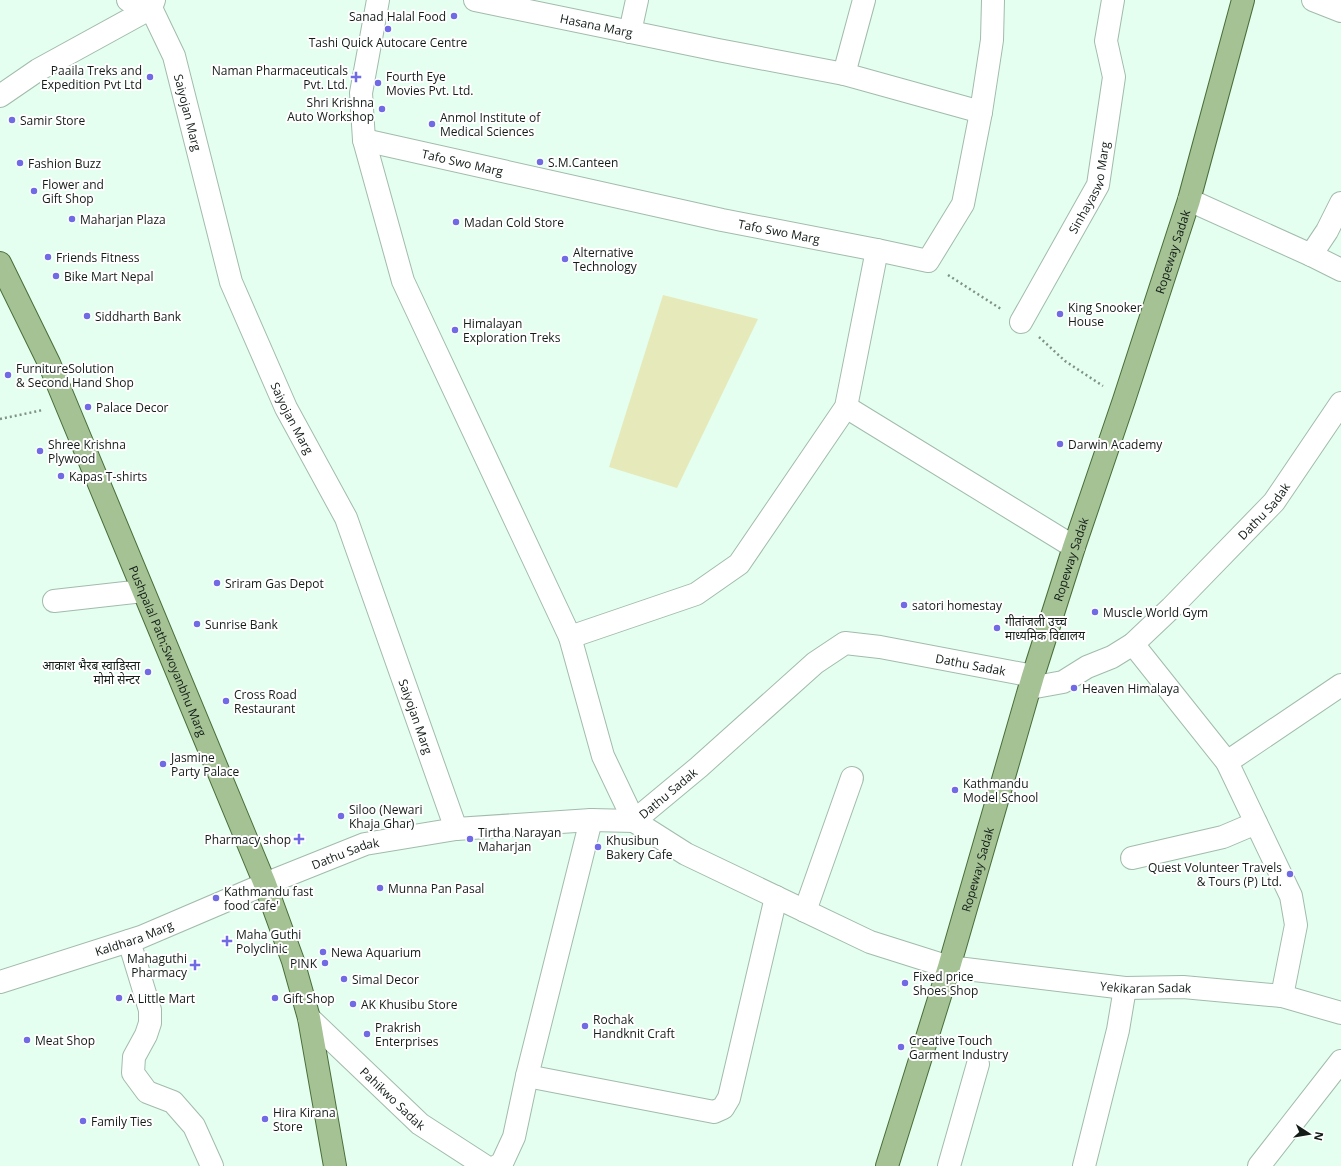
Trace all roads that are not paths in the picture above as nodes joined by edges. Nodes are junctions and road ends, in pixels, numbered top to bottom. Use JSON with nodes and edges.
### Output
{"nodes":[{"id":1,"x":128,"y":0,"type":"edge"},
{"id":2,"x":378,"y":0,"type":"edge"},
{"id":3,"x":475,"y":0,"type":"edge"},
{"id":4,"x":637,"y":0,"type":"edge"},
{"id":5,"x":864,"y":0,"type":"edge"},
{"id":6,"x":993,"y":0,"type":"edge"},
{"id":7,"x":1112,"y":0,"type":"edge"},
{"id":8,"x":1243,"y":0,"type":"edge"},
{"id":9,"x":1313,"y":0,"type":"edge"},
{"id":10,"x":152,"y":4,"type":"edge"},
{"id":11,"x":1341,"y":12,"type":"edge"},
{"id":12,"x":630,"y":32,"type":"junction"},
{"id":13,"x":844,"y":74,"type":"junction"},
{"id":14,"x":0,"y":96,"type":"edge"},
{"id":15,"x":981,"y":112,"type":"junction"},
{"id":16,"x":364,"y":140,"type":"junction"},
{"id":17,"x":1189,"y":200,"type":"junction"},
{"id":18,"x":1341,"y":203,"type":"edge"},
{"id":19,"x":877,"y":250,"type":"junction"},
{"id":20,"x":1312,"y":255,"type":"junction"},
{"id":21,"x":0,"y":263,"type":"edge"},
{"id":22,"x":1341,"y":270,"type":"edge"},
{"id":23,"x":1021,"y":322,"type":"dead end"},
{"id":24,"x":1341,"y":403,"type":"edge"},
{"id":25,"x":846,"y":407,"type":"junction"},
{"id":26,"x":1074,"y":546,"type":"junction"},
{"id":27,"x":142,"y":591,"type":"junction"},
{"id":28,"x":54,"y":601,"type":"dead end"},
{"id":29,"x":570,"y":637,"type":"junction"},
{"id":30,"x":1133,"y":644,"type":"junction"},
{"id":31,"x":1031,"y":682,"type":"junction"},
{"id":32,"x":1341,"y":684,"type":"edge"},
{"id":33,"x":1227,"y":762,"type":"junction"},
{"id":34,"x":852,"y":778,"type":"dead end"},
{"id":35,"x":591,"y":820,"type":"junction"},
{"id":36,"x":634,"y":821,"type":"junction"},
{"id":37,"x":1256,"y":823,"type":"junction"},
{"id":38,"x":456,"y":829,"type":"junction"},
{"id":39,"x":1132,"y":858,"type":"dead end"},
{"id":40,"x":264,"y":884,"type":"junction"},
{"id":41,"x":776,"y":897,"type":"junction"},
{"id":42,"x":805,"y":911,"type":"junction"},
{"id":43,"x":129,"y":941,"type":"junction"},
{"id":44,"x":949,"y":968,"type":"junction"},
{"id":45,"x":0,"y":982,"type":"edge"},
{"id":46,"x":1125,"y":988,"type":"junction"},
{"id":47,"x":1282,"y":996,"type":"junction"},
{"id":48,"x":1341,"y":1013,"type":"edge"},
{"id":49,"x":309,"y":1018,"type":"junction"},
{"id":50,"x":1341,"y":1061,"type":"edge"},
{"id":51,"x":978,"y":1064,"type":"dead end"},
{"id":52,"x":527,"y":1076,"type":"junction"},
{"id":53,"x":212,"y":1166,"type":"edge"},
{"id":54,"x":335,"y":1166,"type":"edge"},
{"id":55,"x":485,"y":1166,"type":"edge"},
{"id":56,"x":497,"y":1166,"type":"edge"},
{"id":57,"x":887,"y":1166,"type":"edge"},
{"id":58,"x":949,"y":1166,"type":"edge"},
{"id":59,"x":1084,"y":1166,"type":"edge"},
{"id":60,"x":1259,"y":1166,"type":"edge"}],
"edges":[{"from":1,"to":10,"type":"street"},
{"from":2,"to":16,"type":"street"},
{"from":3,"to":12,"type":"street","name":"Hasana Marg"},
{"from":4,"to":12,"type":"street"},
{"from":5,"to":13,"type":"street"},
{"from":6,"to":15,"type":"street","name":"Tafo Swo Marg"},
{"from":7,"to":23,"type":"street","name":"Sinhayaswo Marg"},
{"from":8,"to":17,"type":"main road","name":"Ropeway Sadak"},
{"from":9,"to":11,"type":"street"},
{"from":10,"to":14,"type":"street"},
{"from":10,"to":38,"type":"street","name":"Saiyojan Marg"},
{"from":12,"to":13,"type":"street","name":"Hasana Marg"},
{"from":13,"to":15,"type":"street","name":"Hasana Marg"},
{"from":15,"to":19,"type":"street","name":"Tafo Swo Marg"},
{"from":16,"to":19,"type":"street","name":"Tafo Swo Marg"},
{"from":16,"to":29,"type":"street"},
{"from":17,"to":20,"type":"street"},
{"from":17,"to":26,"type":"main road","name":"Ropeway Sadak"},
{"from":18,"to":20,"type":"street"},
{"from":19,"to":25,"type":"street"},
{"from":20,"to":22,"type":"street"},
{"from":21,"to":27,"type":"main road","name":"Pushpalal Path;Swoyanbhu Marg"},
{"from":24,"to":30,"type":"street","name":"Dathu Sadak"},
{"from":25,"to":26,"type":"street"},
{"from":25,"to":29,"type":"street"},
{"from":26,"to":31,"type":"main road","name":"Ropeway Sadak"},
{"from":27,"to":28,"type":"street"},
{"from":27,"to":40,"type":"main road","name":"Pushpalal Path;Swoyanbhu Marg"},
{"from":29,"to":36,"type":"street"},
{"from":30,"to":31,"type":"street","name":"Dathu Sadak"},
{"from":30,"to":33,"type":"street"},
{"from":31,"to":36,"type":"street","name":"Dathu Sadak"},
{"from":31,"to":44,"type":"main road","name":"Ropeway Sadak"},
{"from":32,"to":33,"type":"street"},
{"from":33,"to":37,"type":"street"},
{"from":34,"to":42,"type":"street"},
{"from":35,"to":36,"type":"street","name":"Dathu Sadak"},
{"from":35,"to":38,"type":"street","name":"Dathu Sadak"},
{"from":35,"to":52,"type":"street"},
{"from":36,"to":41,"type":"street","name":"Yekikaran Sadak"},
{"from":37,"to":39,"type":"street"},
{"from":37,"to":47,"type":"street"},
{"from":38,"to":40,"type":"street","name":"Dathu Sadak"},
{"from":40,"to":43,"type":"street","name":"Kaldhara Marg"},
{"from":40,"to":49,"type":"main road","name":"Pushpalal Path;Swoyanbhu Marg"},
{"from":41,"to":42,"type":"street","name":"Yekikaran Sadak"},
{"from":41,"to":52,"type":"street"},
{"from":42,"to":44,"type":"street","name":"Yekikaran Sadak"},
{"from":43,"to":45,"type":"street","name":"Kaldhara Marg"},
{"from":43,"to":53,"type":"street"},
{"from":44,"to":46,"type":"street","name":"Yekikaran Sadak"},
{"from":44,"to":57,"type":"main road","name":"Ropeway Sadak"},
{"from":46,"to":47,"type":"street","name":"Yekikaran Sadak"},
{"from":46,"to":59,"type":"street"},
{"from":47,"to":48,"type":"street","name":"Yekikaran Sadak"},
{"from":49,"to":54,"type":"main road","name":"Pushpalal Path;Swoyanbhu Marg"},
{"from":49,"to":55,"type":"street","name":"Pahikwo Sadak"},
{"from":50,"to":60,"type":"street"},
{"from":51,"to":58,"type":"street"},
{"from":52,"to":56,"type":"street"}]}
